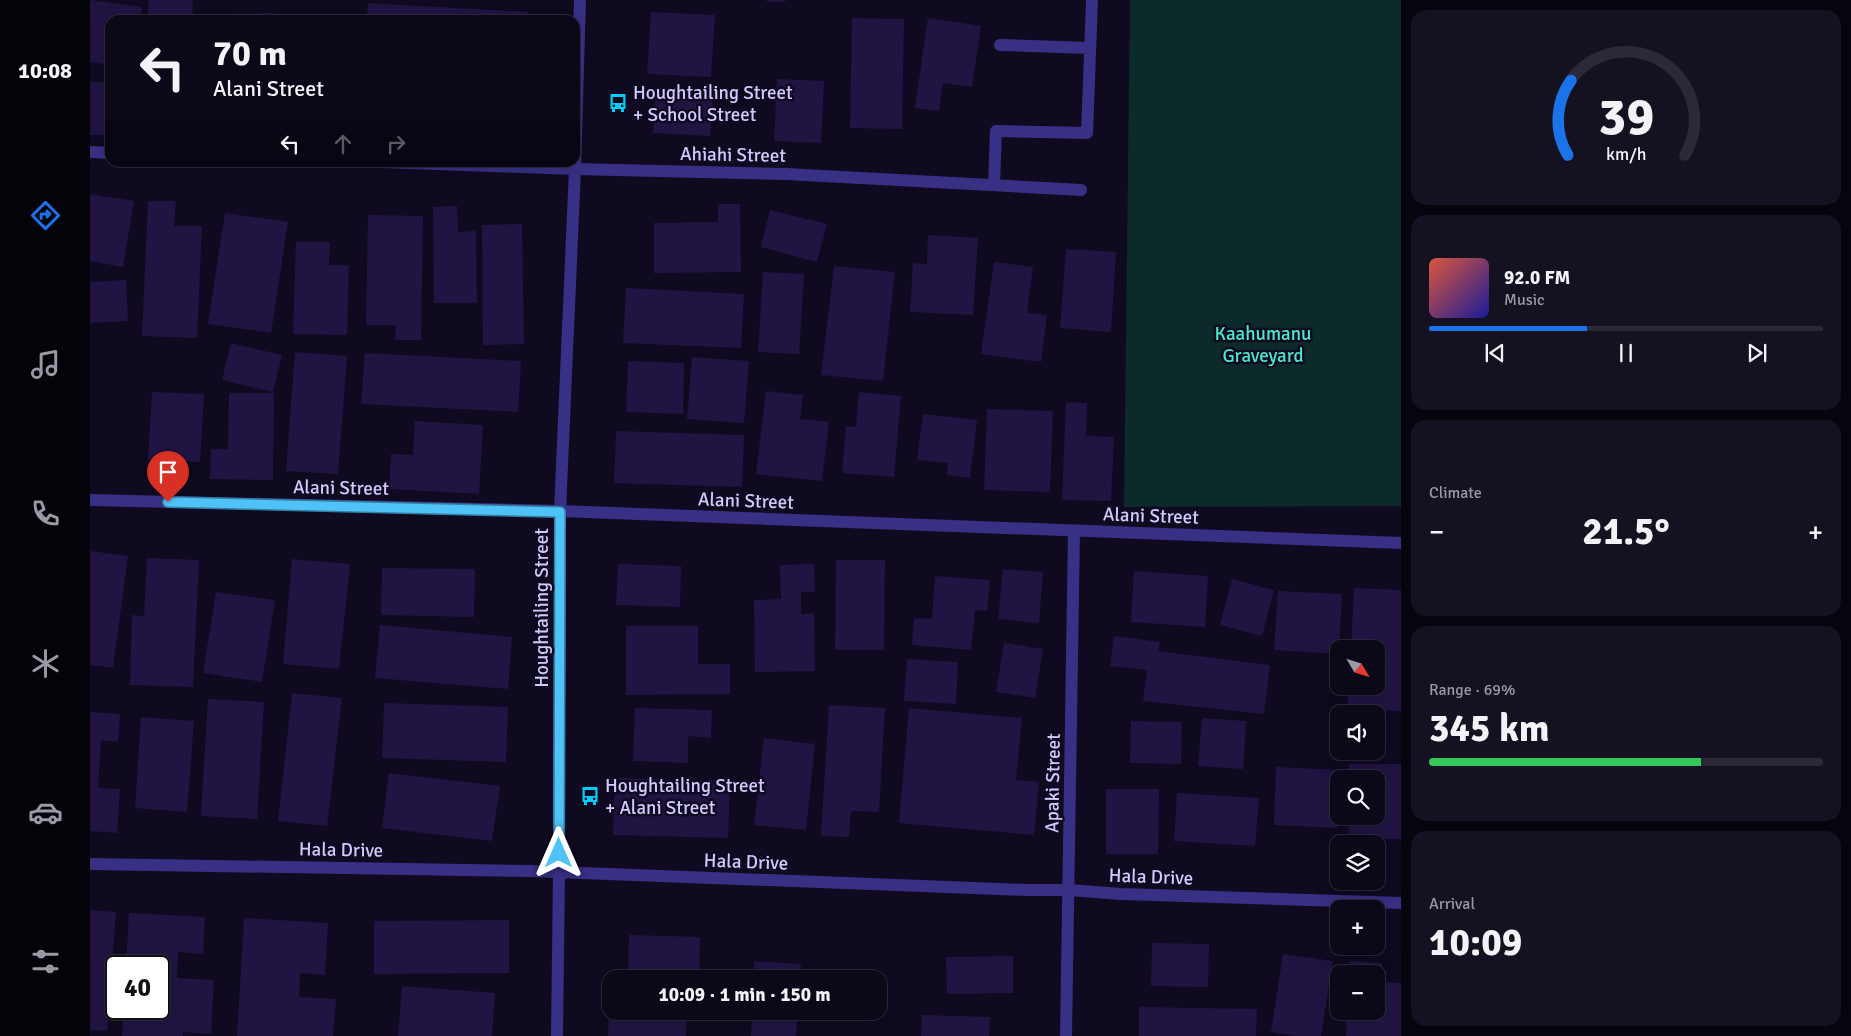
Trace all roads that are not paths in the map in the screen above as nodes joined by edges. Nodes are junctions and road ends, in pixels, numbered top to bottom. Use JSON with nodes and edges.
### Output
{"nodes":[{"id":1,"x":580,"y":0,"type":"edge"},
{"id":2,"x":1092,"y":0,"type":"edge"},
{"id":3,"x":580,"y":15,"type":"edge"},
{"id":4,"x":1000,"y":45,"type":"dead end"},
{"id":5,"x":1090,"y":48,"type":"junction"},
{"id":6,"x":90,"y":152,"type":"edge"},
{"id":7,"x":105,"y":153,"type":"edge"},
{"id":8,"x":520,"y":167,"type":"edge"},
{"id":9,"x":575,"y":169,"type":"junction"},
{"id":10,"x":994,"y":185,"type":"junction"},
{"id":11,"x":1082,"y":190,"type":"dead end"},
{"id":12,"x":90,"y":500,"type":"edge"},
{"id":13,"x":560,"y":512,"type":"junction"},
{"id":14,"x":1074,"y":531,"type":"junction"},
{"id":15,"x":1401,"y":543,"type":"edge"},
{"id":16,"x":90,"y":864,"type":"edge"},
{"id":17,"x":559,"y":872,"type":"junction"},
{"id":18,"x":1069,"y":890,"type":"junction"},
{"id":19,"x":1401,"y":903,"type":"edge"},
{"id":20,"x":557,"y":1036,"type":"edge"},
{"id":21,"x":1066,"y":1036,"type":"edge"}],
"edges":[{"from":1,"to":3,"type":"street","name":"Houghtailing Street"},
{"from":2,"to":5,"type":"street"},
{"from":4,"to":5,"type":"street"},
{"from":5,"to":10,"type":"street"},
{"from":6,"to":7,"type":"street"},
{"from":8,"to":9,"type":"street","name":"Ahiahi Street"},
{"from":9,"to":10,"type":"street","name":"Ahiahi Street"},
{"from":9,"to":13,"type":"street","name":"Houghtailing Street"},
{"from":10,"to":11,"type":"street","name":"Ahiahi Street"},
{"from":12,"to":13,"type":"street","name":"Alani Street"},
{"from":13,"to":14,"type":"street","name":"Alani Street"},
{"from":13,"to":17,"type":"street","name":"Houghtailing Street"},
{"from":14,"to":15,"type":"street","name":"Alani Street"},
{"from":14,"to":18,"type":"street","name":"Apaki Street"},
{"from":16,"to":17,"type":"street","name":"Hala Drive"},
{"from":17,"to":18,"type":"street","name":"Hala Drive"},
{"from":17,"to":20,"type":"street","name":"Houghtailing Street"},
{"from":18,"to":19,"type":"street","name":"Hala Drive"},
{"from":18,"to":21,"type":"street","name":"Apaki Street"}]}
